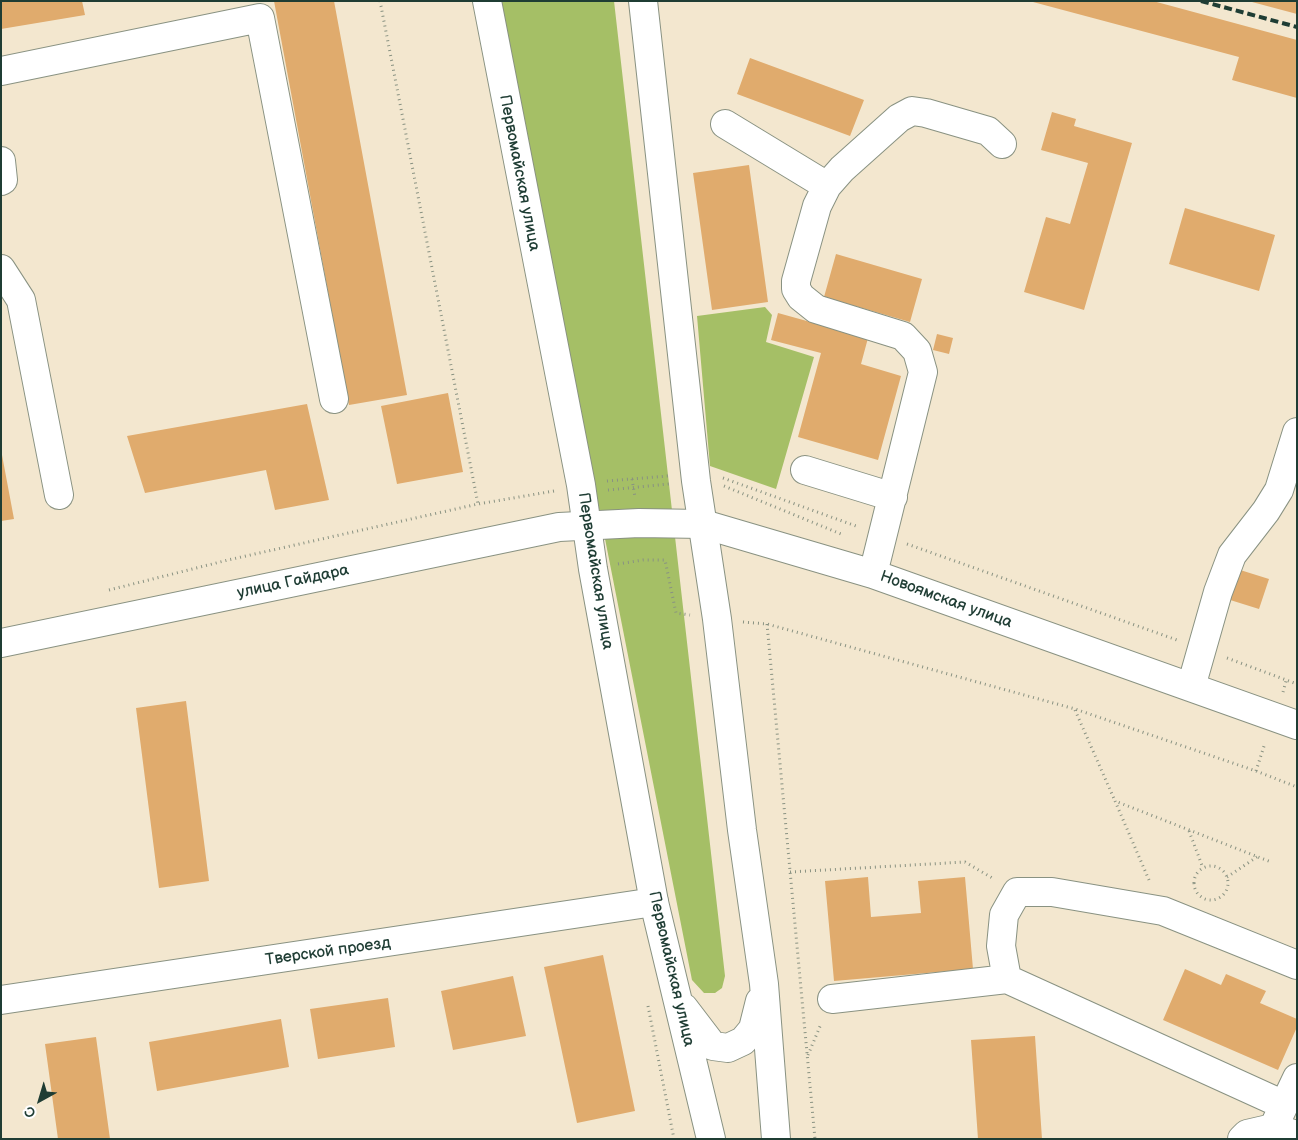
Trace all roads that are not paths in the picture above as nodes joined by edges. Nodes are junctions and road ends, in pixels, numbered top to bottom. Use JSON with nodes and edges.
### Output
{"nodes":[{"id":1,"x":486,"y":1,"type":"edge"},
{"id":2,"x":643,"y":1,"type":"edge"},
{"id":3,"x":1,"y":71,"type":"edge"},
{"id":4,"x":725,"y":124,"type":"dead end"},
{"id":5,"x":1002,"y":144,"type":"dead end"},
{"id":6,"x":1,"y":161,"type":"edge"},
{"id":7,"x":1,"y":181,"type":"edge"},
{"id":8,"x":827,"y":186,"type":"junction"},
{"id":9,"x":1,"y":269,"type":"edge"},
{"id":10,"x":334,"y":399,"type":"dead end"},
{"id":11,"x":1297,"y":432,"type":"edge"},
{"id":12,"x":805,"y":470,"type":"dead end"},
{"id":13,"x":59,"y":495,"type":"dead end"},
{"id":14,"x":893,"y":497,"type":"junction"},
{"id":15,"x":704,"y":524,"type":"junction"},
{"id":16,"x":586,"y":525,"type":"junction"},
{"id":17,"x":873,"y":574,"type":"junction"},
{"id":18,"x":1,"y":643,"type":"edge"},
{"id":19,"x":1191,"y":687,"type":"junction"},
{"id":20,"x":1297,"y":725,"type":"edge"},
{"id":21,"x":654,"y":902,"type":"junction"},
{"id":22,"x":1297,"y":965,"type":"edge"},
{"id":23,"x":1007,"y":979,"type":"junction"},
{"id":24,"x":764,"y":984,"type":"junction"},
{"id":25,"x":676,"y":996,"type":"junction"},
{"id":26,"x":1,"y":1000,"type":"edge"},
{"id":27,"x":832,"y":1000,"type":"road end"},
{"id":28,"x":1297,"y":1078,"type":"edge"},
{"id":29,"x":1284,"y":1123,"type":"edge"},
{"id":30,"x":710,"y":1139,"type":"edge"},
{"id":31,"x":776,"y":1139,"type":"edge"},
{"id":32,"x":1242,"y":1139,"type":"edge"}],
"edges":[{"from":1,"to":16,"type":"main road","name":"Первомайская улица"},
{"from":2,"to":15,"type":"main road"},
{"from":3,"to":10,"type":"main road"},
{"from":4,"to":8,"type":"main road"},
{"from":5,"to":8,"type":"main road"},
{"from":6,"to":7,"type":"main road"},
{"from":8,"to":14,"type":"main road"},
{"from":9,"to":13,"type":"main road"},
{"from":11,"to":19,"type":"main road"},
{"from":12,"to":14,"type":"main road"},
{"from":14,"to":17,"type":"main road"},
{"from":15,"to":16,"type":"main road","name":"Новоямская улица"},
{"from":15,"to":17,"type":"main road","name":"Новоямская улица"},
{"from":15,"to":24,"type":"main road"},
{"from":16,"to":18,"type":"main road","name":"улица Гайдара"},
{"from":16,"to":21,"type":"main road","name":"Первомайская улица"},
{"from":17,"to":19,"type":"main road","name":"Новоямская улица"},
{"from":19,"to":20,"type":"main road","name":"Новоямская улица"},
{"from":21,"to":25,"type":"main road","name":"Первомайская улица"},
{"from":21,"to":26,"type":"main road","name":"Тверской проезд"},
{"from":22,"to":23,"type":"main road"},
{"from":23,"to":27,"type":"main road"},
{"from":23,"to":29,"type":"main road"},
{"from":24,"to":25,"type":"main road"},
{"from":24,"to":31,"type":"main road"},
{"from":25,"to":30,"type":"main road","name":"Первомайская улица"},
{"from":28,"to":29,"type":"main road"},
{"from":29,"to":32,"type":"main road"}]}
